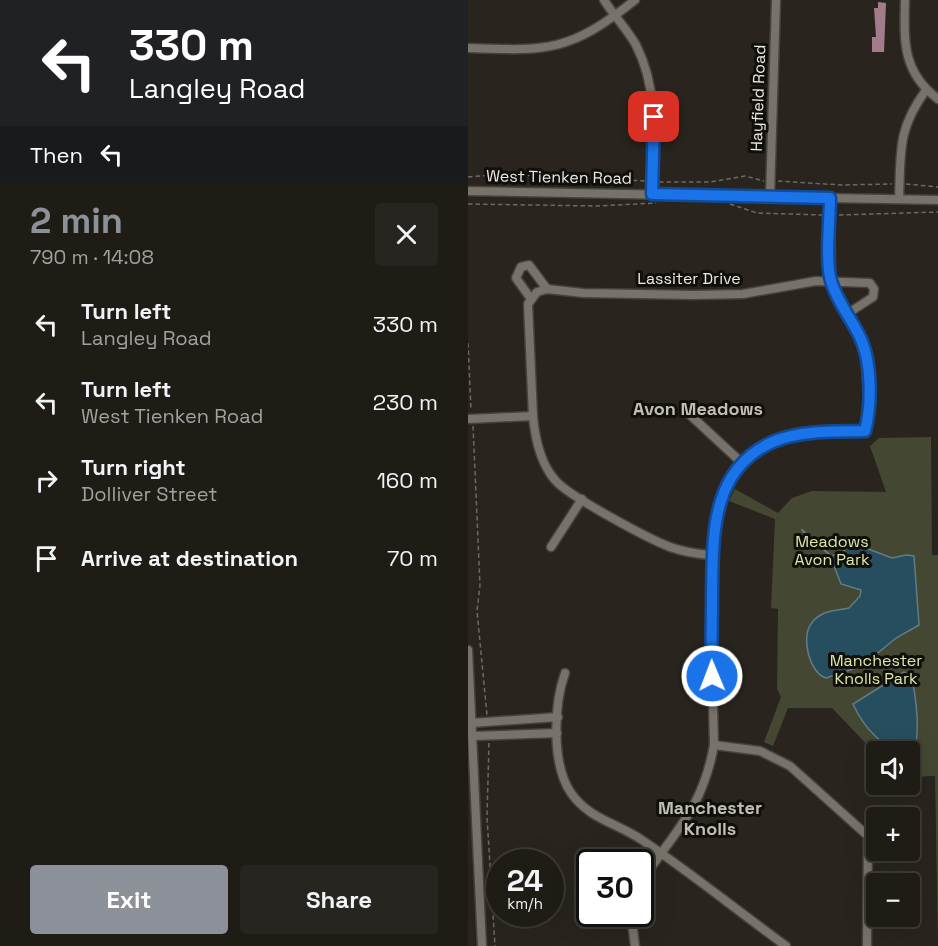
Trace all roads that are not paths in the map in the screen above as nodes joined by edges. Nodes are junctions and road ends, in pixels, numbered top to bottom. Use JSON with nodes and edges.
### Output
{"nodes":[{"id":1,"x":604,"y":0,"type":"edge"},
{"id":2,"x":634,"y":0,"type":"edge"},
{"id":3,"x":776,"y":0,"type":"edge"},
{"id":4,"x":906,"y":0,"type":"edge"},
{"id":5,"x":615,"y":16,"type":"junction"},
{"id":6,"x":468,"y":48,"type":"edge"},
{"id":7,"x":926,"y":90,"type":"junction"},
{"id":8,"x":938,"y":99,"type":"edge"},
{"id":9,"x":468,"y":191,"type":"edge"},
{"id":10,"x":652,"y":194,"type":"junction"},
{"id":11,"x":770,"y":196,"type":"junction"},
{"id":12,"x":830,"y":198,"type":"junction"},
{"id":13,"x":899,"y":199,"type":"junction"},
{"id":14,"x":938,"y":200,"type":"edge"},
{"id":15,"x":831,"y":280,"type":"junction"},
{"id":16,"x":547,"y":288,"type":"junction"},
{"id":17,"x":531,"y":299,"type":"junction"},
{"id":18,"x":847,"y":314,"type":"junction"},
{"id":19,"x":688,"y":413,"type":"dead end"},
{"id":20,"x":533,"y":416,"type":"junction"},
{"id":21,"x":470,"y":419,"type":"edge"},
{"id":22,"x":742,"y":464,"type":"junction"},
{"id":23,"x":582,"y":499,"type":"junction"},
{"id":24,"x":551,"y":547,"type":"dead end"},
{"id":25,"x":711,"y":555,"type":"junction"},
{"id":26,"x":468,"y":650,"type":"edge"},
{"id":27,"x":565,"y":673,"type":"dead end"},
{"id":28,"x":558,"y":717,"type":"junction"},
{"id":29,"x":519,"y":720,"type":"junction"},
{"id":30,"x":472,"y":723,"type":"junction"},
{"id":31,"x":557,"y":733,"type":"junction"},
{"id":32,"x":520,"y":734,"type":"junction"},
{"id":33,"x":473,"y":736,"type":"junction"},
{"id":34,"x":714,"y":745,"type":"junction"},
{"id":35,"x":661,"y":854,"type":"junction"},
{"id":36,"x":654,"y":864,"type":"edge"},
{"id":37,"x":633,"y":927,"type":"edge"},
{"id":38,"x":482,"y":946,"type":"edge"},
{"id":39,"x":635,"y":946,"type":"edge"},
{"id":40,"x":786,"y":946,"type":"edge"},
{"id":41,"x":867,"y":946,"type":"edge"}],
"edges":[{"from":1,"to":5,"type":"street"},
{"from":2,"to":5,"type":"street"},
{"from":3,"to":11,"type":"street","name":"Hayfield Road"},
{"from":4,"to":7,"type":"street"},
{"from":5,"to":6,"type":"street"},
{"from":5,"to":10,"type":"street"},
{"from":7,"to":8,"type":"street"},
{"from":7,"to":13,"type":"street"},
{"from":9,"to":10,"type":"street","name":"West Tienken Road"},
{"from":10,"to":11,"type":"street","name":"West Tienken Road"},
{"from":11,"to":12,"type":"street","name":"West Tienken Road"},
{"from":12,"to":13,"type":"street","name":"West Tienken Road"},
{"from":12,"to":15,"type":"street"},
{"from":13,"to":14,"type":"street","name":"West Tienken Road"},
{"from":15,"to":16,"type":"street","name":"Lassiter Drive"},
{"from":15,"to":18,"type":"street"},
{"from":15,"to":18,"type":"street","name":"Lassiter Drive"},
{"from":16,"to":17,"type":"street"},
{"from":16,"to":17,"type":"street"},
{"from":17,"to":20,"type":"street"},
{"from":18,"to":22,"type":"street"},
{"from":19,"to":22,"type":"street"},
{"from":20,"to":21,"type":"street"},
{"from":20,"to":23,"type":"street"},
{"from":22,"to":25,"type":"street"},
{"from":23,"to":24,"type":"street"},
{"from":23,"to":25,"type":"street"},
{"from":25,"to":34,"type":"street"},
{"from":26,"to":30,"type":"street"},
{"from":27,"to":28,"type":"street"},
{"from":28,"to":29,"type":"street"},
{"from":28,"to":31,"type":"street"},
{"from":29,"to":30,"type":"street"},
{"from":29,"to":32,"type":"street"},
{"from":30,"to":33,"type":"street"},
{"from":31,"to":32,"type":"street"},
{"from":31,"to":35,"type":"street"},
{"from":32,"to":33,"type":"street"},
{"from":33,"to":38,"type":"street"},
{"from":34,"to":35,"type":"street"},
{"from":34,"to":41,"type":"street"},
{"from":35,"to":36,"type":"street"},
{"from":35,"to":40,"type":"street"},
{"from":37,"to":39,"type":"street"}]}
